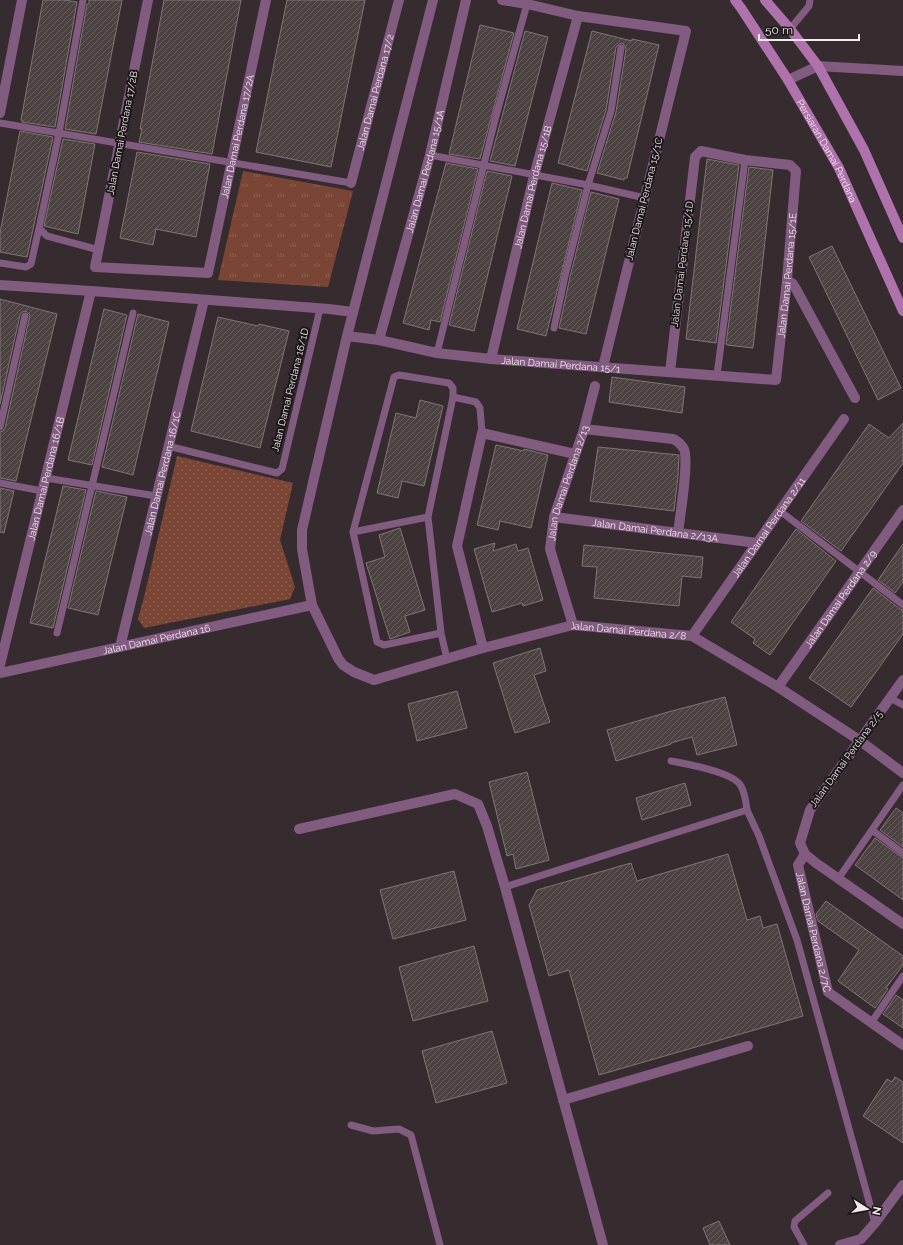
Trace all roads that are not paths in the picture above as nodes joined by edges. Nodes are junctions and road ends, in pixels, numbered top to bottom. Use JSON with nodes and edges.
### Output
{"nodes":[{"id":1,"x":22,"y":0,"type":"edge"},
{"id":2,"x":83,"y":0,"type":"edge"},
{"id":3,"x":148,"y":0,"type":"edge"},
{"id":4,"x":266,"y":0,"type":"edge"},
{"id":5,"x":399,"y":0,"type":"edge"},
{"id":6,"x":433,"y":0,"type":"edge"},
{"id":7,"x":466,"y":0,"type":"edge"},
{"id":8,"x":502,"y":0,"type":"edge"},
{"id":9,"x":735,"y":0,"type":"edge"},
{"id":10,"x":765,"y":0,"type":"edge"},
{"id":11,"x":810,"y":0,"type":"edge"},
{"id":12,"x":527,"y":4,"type":"junction"},
{"id":13,"x":578,"y":16,"type":"junction"},
{"id":14,"x":790,"y":29,"type":"junction"},
{"id":15,"x":621,"y":48,"type":"dead end"},
{"id":16,"x":818,"y":66,"type":"junction"},
{"id":17,"x":903,"y":71,"type":"edge"},
{"id":18,"x":788,"y":80,"type":"junction"},
{"id":19,"x":0,"y":113,"type":"edge"},
{"id":20,"x":0,"y":123,"type":"edge"},
{"id":21,"x":59,"y":133,"type":"junction"},
{"id":22,"x":120,"y":144,"type":"junction"},
{"id":23,"x":430,"y":154,"type":"junction"},
{"id":24,"x":745,"y":160,"type":"junction"},
{"id":25,"x":231,"y":163,"type":"junction"},
{"id":26,"x":484,"y":165,"type":"junction"},
{"id":27,"x":534,"y":176,"type":"junction"},
{"id":28,"x":351,"y":183,"type":"joint"},
{"id":29,"x":588,"y":185,"type":"junction"},
{"id":30,"x":645,"y":198,"type":"junction"},
{"id":31,"x":39,"y":228,"type":"junction"},
{"id":32,"x":903,"y":238,"type":"edge"},
{"id":33,"x":99,"y":250,"type":"junction"},
{"id":34,"x":0,"y":263,"type":"edge"},
{"id":35,"x":96,"y":267,"type":"joint"},
{"id":36,"x":788,"y":280,"type":"junction"},
{"id":37,"x":0,"y":285,"type":"edge"},
{"id":38,"x":91,"y":291,"type":"junction"},
{"id":39,"x":204,"y":300,"type":"junction"},
{"id":40,"x":320,"y":309,"type":"junction"},
{"id":41,"x":903,"y":311,"type":"edge"},
{"id":42,"x":353,"y":312,"type":"junction"},
{"id":43,"x":133,"y":313,"type":"dead end"},
{"id":44,"x":26,"y":316,"type":"dead end"},
{"id":45,"x":554,"y":328,"type":"dead end"},
{"id":46,"x":347,"y":336,"type":"junction"},
{"id":47,"x":379,"y":340,"type":"junction"},
{"id":48,"x":438,"y":353,"type":"junction"},
{"id":49,"x":490,"y":359,"type":"junction"},
{"id":50,"x":603,"y":367,"type":"junction"},
{"id":51,"x":670,"y":372,"type":"junction"},
{"id":52,"x":717,"y":375,"type":"junction"},
{"id":53,"x":776,"y":380,"type":"joint"},
{"id":54,"x":595,"y":386,"type":"dead end"},
{"id":55,"x":453,"y":397,"type":"junction"},
{"id":56,"x":855,"y":398,"type":"dead end"},
{"id":57,"x":844,"y":419,"type":"dead end"},
{"id":58,"x":0,"y":427,"type":"edge"},
{"id":59,"x":584,"y":429,"type":"junction"},
{"id":60,"x":482,"y":433,"type":"junction"},
{"id":61,"x":168,"y":446,"type":"junction"},
{"id":62,"x":575,"y":454,"type":"junction"},
{"id":63,"x":46,"y":478,"type":"junction"},
{"id":64,"x":0,"y":483,"type":"edge"},
{"id":65,"x":92,"y":485,"type":"junction"},
{"id":66,"x":42,"y":491,"type":"junction"},
{"id":67,"x":156,"y":496,"type":"junction"},
{"id":68,"x":903,"y":510,"type":"edge"},
{"id":69,"x":780,"y":511,"type":"junction"},
{"id":70,"x":428,"y":517,"type":"junction"},
{"id":71,"x":554,"y":517,"type":"junction"},
{"id":72,"x":353,"y":532,"type":"junction"},
{"id":73,"x":678,"y":533,"type":"junction"},
{"id":74,"x":757,"y":543,"type":"junction"},
{"id":75,"x":860,"y":572,"type":"junction"},
{"id":76,"x":903,"y":605,"type":"edge"},
{"id":77,"x":312,"y":606,"type":"junction"},
{"id":78,"x":573,"y":625,"type":"junction"},
{"id":79,"x":57,"y":633,"type":"dead end"},
{"id":80,"x":441,"y":633,"type":"junction"},
{"id":81,"x":692,"y":636,"type":"junction"},
{"id":82,"x":120,"y":647,"type":"junction"},
{"id":83,"x":482,"y":648,"type":"junction"},
{"id":84,"x":446,"y":659,"type":"junction"},
{"id":85,"x":0,"y":665,"type":"edge"},
{"id":86,"x":0,"y":673,"type":"edge"},
{"id":87,"x":903,"y":680,"type":"edge"},
{"id":88,"x":778,"y":688,"type":"junction"},
{"id":89,"x":890,"y":698,"type":"junction"},
{"id":90,"x":903,"y":705,"type":"edge"},
{"id":91,"x":859,"y":740,"type":"junction"},
{"id":92,"x":671,"y":760,"type":"dead end"},
{"id":93,"x":903,"y":772,"type":"edge"},
{"id":94,"x":903,"y":785,"type":"edge"},
{"id":95,"x":747,"y":810,"type":"junction"},
{"id":96,"x":299,"y":829,"type":"dead end"},
{"id":97,"x":872,"y":830,"type":"junction"},
{"id":98,"x":903,"y":853,"type":"edge"},
{"id":99,"x":805,"y":854,"type":"junction"},
{"id":100,"x":838,"y":879,"type":"junction"},
{"id":101,"x":505,"y":886,"type":"junction"},
{"id":102,"x":903,"y":924,"type":"edge"},
{"id":103,"x":903,"y":976,"type":"edge"},
{"id":104,"x":871,"y":1022,"type":"junction"},
{"id":105,"x":903,"y":1045,"type":"edge"},
{"id":106,"x":748,"y":1046,"type":"dead end"},
{"id":107,"x":563,"y":1100,"type":"junction"},
{"id":108,"x":350,"y":1125,"type":"dead end"},
{"id":109,"x":903,"y":1185,"type":"edge"},
{"id":110,"x":828,"y":1193,"type":"dead end"},
{"id":111,"x":875,"y":1223,"type":"junction"},
{"id":112,"x":440,"y":1245,"type":"edge"},
{"id":113,"x":603,"y":1245,"type":"edge"},
{"id":114,"x":804,"y":1245,"type":"edge"},
{"id":115,"x":840,"y":1245,"type":"edge"}],
"edges":[{"from":1,"to":19,"type":"street"},
{"from":2,"to":21,"type":"lane"},
{"from":3,"to":22,"type":"street","name":"Jalan Damai Perdana 17/2B"},
{"from":4,"to":25,"type":"street","name":"Jalan Damai Perdana 17/2A"},
{"from":5,"to":28,"type":"street","name":"Jalan Damai Perdana 17/2"},
{"from":6,"to":42,"type":"street"},
{"from":7,"to":23,"type":"street","name":"Jalan Damai Perdana 15/1A"},
{"from":8,"to":12,"type":"street"},
{"from":9,"to":18,"type":"main road","name":"Persiaran Damai Perdana"},
{"from":10,"to":14,"type":"main road"},
{"from":11,"to":14,"type":"lane"},
{"from":12,"to":13,"type":"street"},
{"from":12,"to":26,"type":"lane"},
{"from":13,"to":27,"type":"street","name":"Jalan Damai Perdana 15/1B"},
{"from":13,"to":30,"type":"street","name":"Jalan Damai Perdana 15/1C"},
{"from":14,"to":16,"type":"main road"},
{"from":15,"to":29,"type":"lane"},
{"from":16,"to":17,"type":"street"},
{"from":16,"to":18,"type":"street"},
{"from":16,"to":32,"type":"main road"},
{"from":18,"to":41,"type":"main road","name":"Persiaran Damai Perdana"},
{"from":20,"to":21,"type":"lane"},
{"from":21,"to":22,"type":"lane"},
{"from":21,"to":31,"type":"lane"},
{"from":22,"to":25,"type":"lane"},
{"from":22,"to":33,"type":"street","name":"Jalan Damai Perdana 17/2B"},
{"from":23,"to":26,"type":"lane"},
{"from":23,"to":47,"type":"street","name":"Jalan Damai Perdana 15/1A"},
{"from":24,"to":36,"type":"street","name":"Jalan Damai Perdana 15/1E"},
{"from":24,"to":51,"type":"street","name":"Jalan Damai Perdana 15/1D"},
{"from":24,"to":52,"type":"lane"},
{"from":25,"to":28,"type":"lane"},
{"from":25,"to":35,"type":"street","name":"Jalan Damai Perdana 17/2A"},
{"from":26,"to":27,"type":"lane"},
{"from":26,"to":48,"type":"lane"},
{"from":27,"to":29,"type":"lane"},
{"from":27,"to":49,"type":"street","name":"Jalan Damai Perdana 15/1B"},
{"from":29,"to":30,"type":"lane"},
{"from":29,"to":45,"type":"lane"},
{"from":30,"to":50,"type":"street","name":"Jalan Damai Perdana 15/1C"},
{"from":31,"to":33,"type":"lane"},
{"from":31,"to":34,"type":"lane"},
{"from":33,"to":35,"type":"street","name":"Jalan Damai Perdana 17/2B"},
{"from":36,"to":53,"type":"street","name":"Jalan Damai Perdana 15/1E"},
{"from":36,"to":56,"type":"street"},
{"from":37,"to":38,"type":"street"},
{"from":38,"to":39,"type":"street"},
{"from":38,"to":63,"type":"street","name":"Jalan Damai Perdana 16/1B"},
{"from":39,"to":40,"type":"street"},
{"from":39,"to":61,"type":"street","name":"Jalan Damai Perdana 16/1C"},
{"from":40,"to":42,"type":"street"},
{"from":40,"to":61,"type":"lane","name":"Jalan Damai Perdana 16/1D"},
{"from":42,"to":46,"type":"street"},
{"from":43,"to":65,"type":"lane"},
{"from":44,"to":58,"type":"lane"},
{"from":46,"to":47,"type":"street","name":"Jalan Damai Perdana 15/1"},
{"from":46,"to":77,"type":"street"},
{"from":47,"to":48,"type":"street","name":"Jalan Damai Perdana 15/1"},
{"from":48,"to":49,"type":"street","name":"Jalan Damai Perdana 15/1"},
{"from":49,"to":50,"type":"street","name":"Jalan Damai Perdana 15/1"},
{"from":50,"to":51,"type":"street","name":"Jalan Damai Perdana 15/1"},
{"from":51,"to":52,"type":"street","name":"Jalan Damai Perdana 15/1"},
{"from":52,"to":53,"type":"street","name":"Jalan Damai Perdana 15/1"},
{"from":54,"to":59,"type":"street","name":"Jalan Damai Perdana 2/13"},
{"from":55,"to":60,"type":"lane"},
{"from":55,"to":70,"type":"lane"},
{"from":55,"to":72,"type":"lane"},
{"from":57,"to":69,"type":"street","name":"Jalan Damai Perdana 2/11"},
{"from":59,"to":62,"type":"street","name":"Jalan Damai Perdana 2/13"},
{"from":59,"to":73,"type":"street"},
{"from":60,"to":62,"type":"street"},
{"from":60,"to":83,"type":"street"},
{"from":61,"to":67,"type":"street","name":"Jalan Damai Perdana 16/1C"},
{"from":62,"to":71,"type":"street","name":"Jalan Damai Perdana 2/13"},
{"from":63,"to":65,"type":"lane"},
{"from":63,"to":66,"type":"street","name":"Jalan Damai Perdana 16/1B"},
{"from":64,"to":66,"type":"lane"},
{"from":65,"to":67,"type":"lane"},
{"from":65,"to":79,"type":"lane"},
{"from":66,"to":85,"type":"street","name":"Jalan Damai Perdana 16/1B"},
{"from":67,"to":82,"type":"street","name":"Jalan Damai Perdana 16/1C"},
{"from":68,"to":75,"type":"street","name":"Jalan Damai Perdana 2/9"},
{"from":69,"to":74,"type":"street","name":"Jalan Damai Perdana 2/11"},
{"from":69,"to":75,"type":"lane"},
{"from":70,"to":72,"type":"lane"},
{"from":70,"to":80,"type":"lane"},
{"from":71,"to":73,"type":"street","name":"Jalan Damai Perdana 2/13A"},
{"from":71,"to":78,"type":"street","name":"Jalan Damai Perdana 2/13"},
{"from":72,"to":80,"type":"lane"},
{"from":73,"to":74,"type":"street","name":"Jalan Damai Perdana 2/13A"},
{"from":74,"to":81,"type":"street","name":"Jalan Damai Perdana 2/11"},
{"from":75,"to":76,"type":"lane"},
{"from":75,"to":88,"type":"street","name":"Jalan Damai Perdana 2/9"},
{"from":77,"to":82,"type":"street","name":"Jalan Damai Perdana 16"},
{"from":77,"to":84,"type":"street","name":"Jalan Damai Perdana 2/8"},
{"from":78,"to":81,"type":"street","name":"Jalan Damai Perdana 2/8"},
{"from":78,"to":83,"type":"street","name":"Jalan Damai Perdana 2/8"},
{"from":80,"to":84,"type":"lane"},
{"from":81,"to":88,"type":"street","name":"Jalan Damai Perdana 2/8"},
{"from":82,"to":86,"type":"street","name":"Jalan Damai Perdana 16"},
{"from":83,"to":84,"type":"street","name":"Jalan Damai Perdana 2/8"},
{"from":87,"to":89,"type":"street","name":"Jalan Damai Perdana 2/5"},
{"from":88,"to":91,"type":"street","name":"Jalan Damai Perdana 2/8"},
{"from":89,"to":90,"type":"lane"},
{"from":89,"to":91,"type":"street","name":"Jalan Damai Perdana 2/5"},
{"from":91,"to":93,"type":"street","name":"Jalan Damai Perdana 2/8"},
{"from":91,"to":99,"type":"street","name":"Jalan Damai Perdana 2/5"},
{"from":92,"to":95,"type":"lane"},
{"from":94,"to":97,"type":"lane"},
{"from":95,"to":101,"type":"lane"},
{"from":95,"to":111,"type":"lane"},
{"from":96,"to":101,"type":"street"},
{"from":97,"to":98,"type":"lane"},
{"from":97,"to":100,"type":"lane"},
{"from":99,"to":100,"type":"street"},
{"from":99,"to":104,"type":"street","name":"Jalan Damai Perdana 2/7C"},
{"from":100,"to":102,"type":"street"},
{"from":101,"to":107,"type":"street"},
{"from":103,"to":104,"type":"lane"},
{"from":104,"to":105,"type":"street","name":"Jalan Damai Perdana 2/7C"},
{"from":106,"to":107,"type":"street"},
{"from":107,"to":113,"type":"street"},
{"from":108,"to":112,"type":"lane"},
{"from":109,"to":111,"type":"street"},
{"from":110,"to":114,"type":"lane"},
{"from":111,"to":115,"type":"street"}]}
